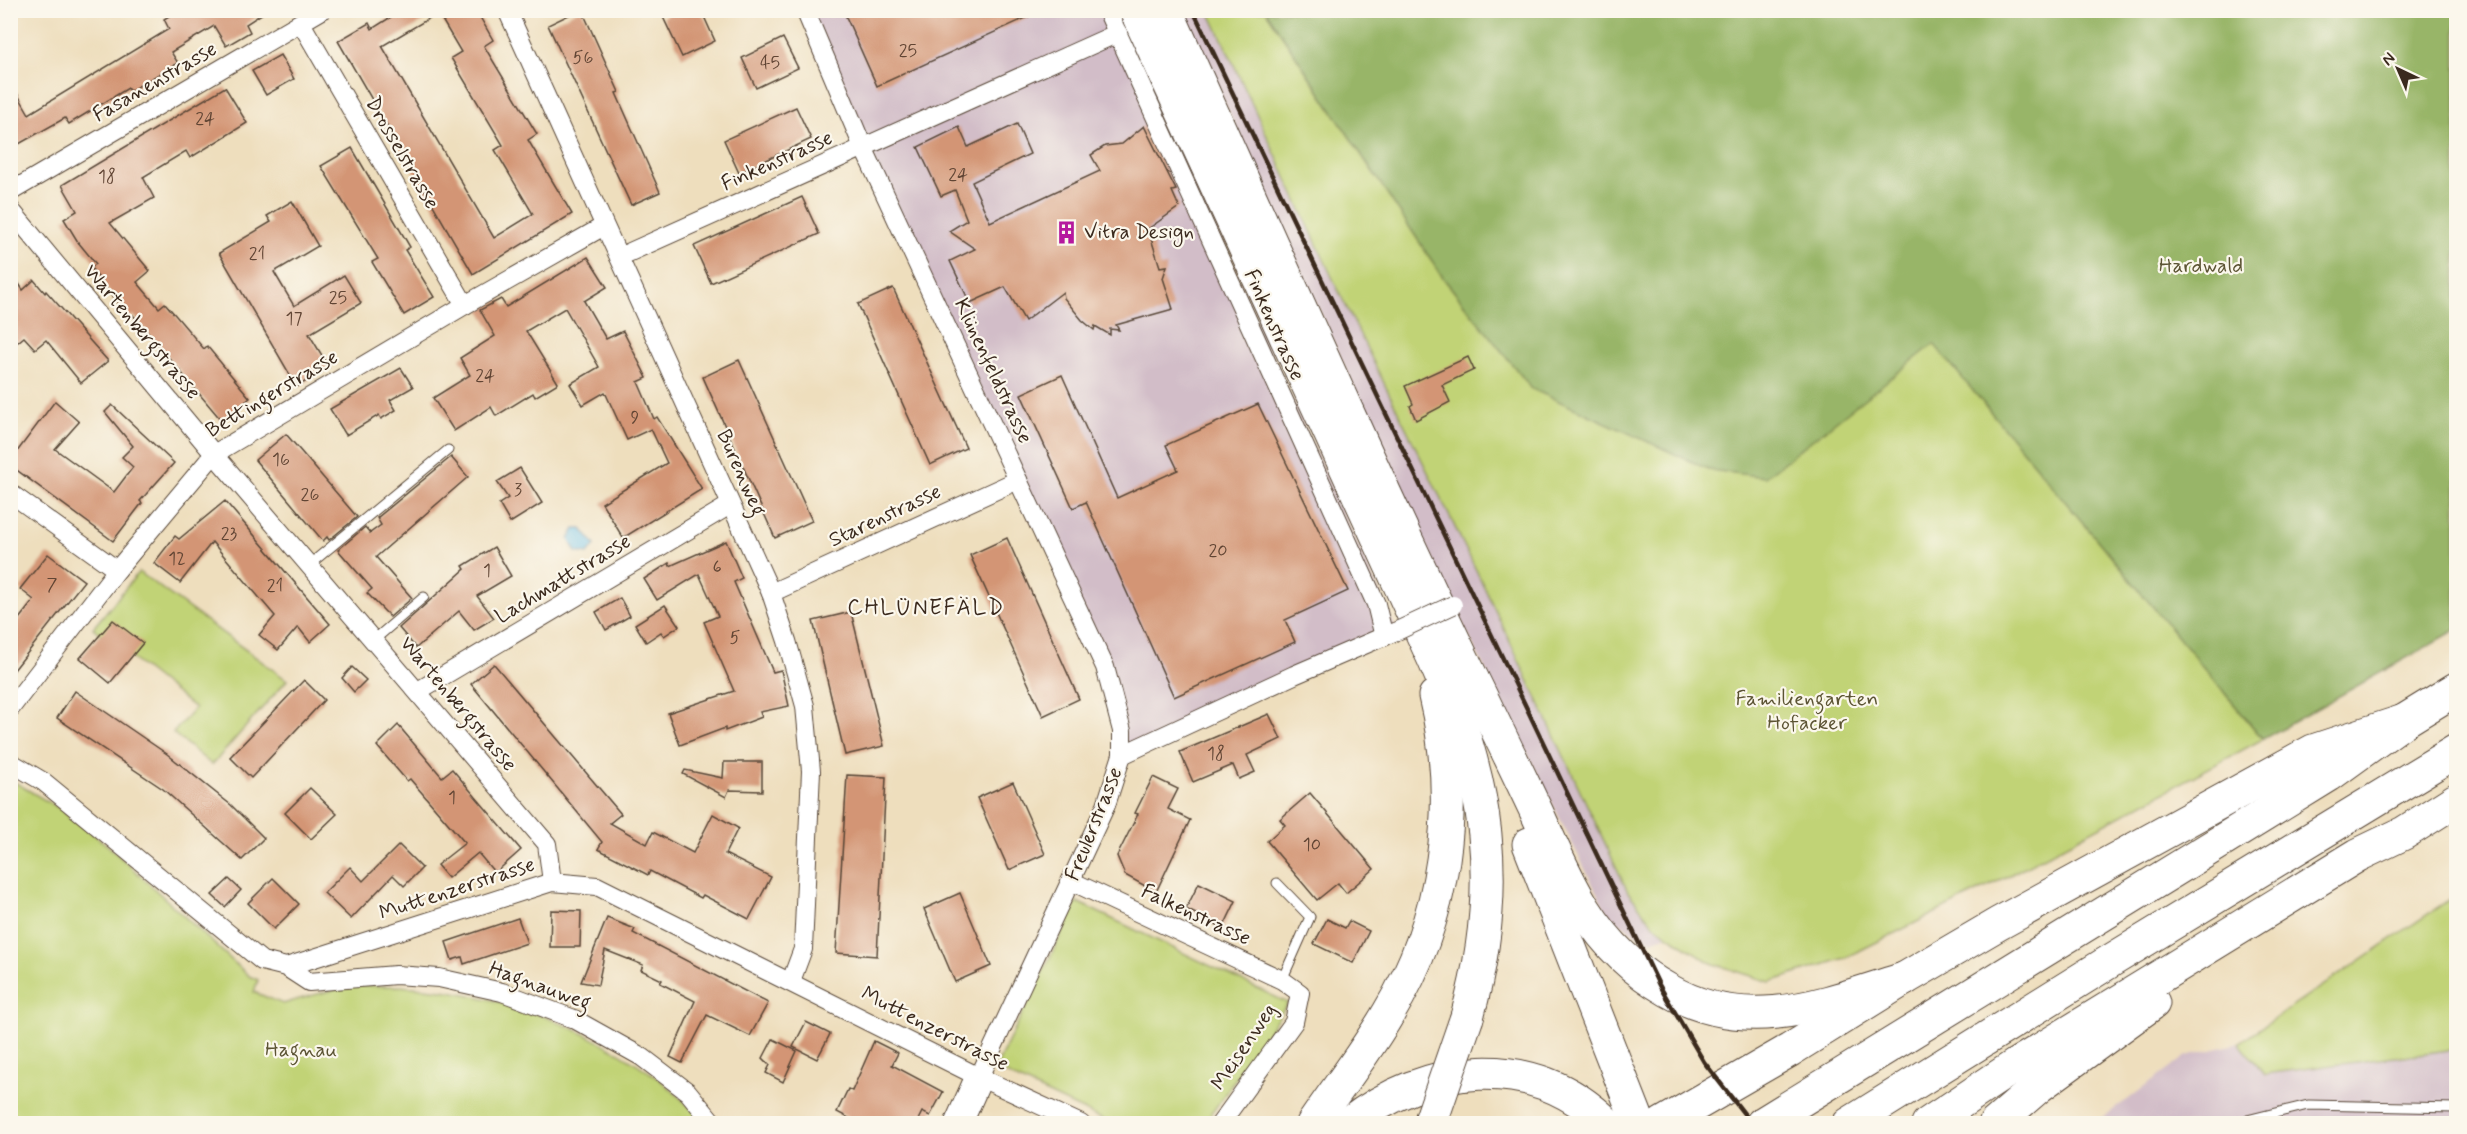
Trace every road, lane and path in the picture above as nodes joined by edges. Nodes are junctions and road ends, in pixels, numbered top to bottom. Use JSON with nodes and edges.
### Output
{"nodes":[{"id":1,"x":322,"y":10,"type":"edge"},
{"id":2,"x":507,"y":10,"type":"edge"},
{"id":3,"x":805,"y":10,"type":"edge"},
{"id":4,"x":1107,"y":10,"type":"edge"},
{"id":5,"x":1166,"y":10,"type":"edge"},
{"id":6,"x":1127,"y":22,"type":"edge"},
{"id":7,"x":301,"y":23,"type":"junction"},
{"id":8,"x":863,"y":147,"type":"junction"},
{"id":9,"x":10,"y":192,"type":"edge"},
{"id":10,"x":10,"y":209,"type":"edge"},
{"id":11,"x":604,"y":226,"type":"junction"},
{"id":12,"x":619,"y":257,"type":"junction"},
{"id":13,"x":465,"y":305,"type":"junction"},
{"id":14,"x":448,"y":450,"type":"dead end"},
{"id":15,"x":214,"y":454,"type":"junction"},
{"id":16,"x":1018,"y":480,"type":"junction"},
{"id":17,"x":10,"y":493,"type":"edge"},
{"id":18,"x":730,"y":505,"type":"junction"},
{"id":19,"x":309,"y":565,"type":"junction"},
{"id":20,"x":117,"y":570,"type":"junction"},
{"id":21,"x":771,"y":593,"type":"junction"},
{"id":22,"x":424,"y":597,"type":"dead end"},
{"id":23,"x":1415,"y":615,"type":"junction"},
{"id":24,"x":374,"y":640,"type":"junction"},
{"id":25,"x":2457,"y":689,"type":"edge"},
{"id":26,"x":418,"y":691,"type":"junction"},
{"id":27,"x":10,"y":709,"type":"edge"},
{"id":28,"x":2404,"y":721,"type":"junction"},
{"id":29,"x":2457,"y":751,"type":"edge"},
{"id":30,"x":1122,"y":755,"type":"junction"},
{"id":31,"x":10,"y":762,"type":"edge"},
{"id":32,"x":2457,"y":800,"type":"edge"},
{"id":33,"x":2404,"y":833,"type":"junction"},
{"id":34,"x":1071,"y":881,"type":"junction"},
{"id":35,"x":552,"y":882,"type":"junction"},
{"id":36,"x":1277,"y":883,"type":"dead end"},
{"id":37,"x":286,"y":967,"type":"junction"},
{"id":38,"x":1904,"y":979,"type":"junction"},
{"id":39,"x":1282,"y":980,"type":"junction"},
{"id":40,"x":791,"y":981,"type":"junction"},
{"id":41,"x":1300,"y":993,"type":"joint"},
{"id":42,"x":979,"y":1077,"type":"junction"},
{"id":43,"x":2457,"y":1108,"type":"edge"},
{"id":44,"x":1635,"y":1122,"type":"edge"},
{"id":45,"x":714,"y":1124,"type":"edge"},
{"id":46,"x":958,"y":1124,"type":"edge"},
{"id":47,"x":1081,"y":1124,"type":"edge"},
{"id":48,"x":1220,"y":1124,"type":"edge"},
{"id":49,"x":1312,"y":1124,"type":"edge"},
{"id":50,"x":1349,"y":1124,"type":"edge"},
{"id":51,"x":1430,"y":1124,"type":"edge"},
{"id":52,"x":1762,"y":1124,"type":"edge"},
{"id":53,"x":1849,"y":1124,"type":"edge"},
{"id":54,"x":1928,"y":1124,"type":"edge"},
{"id":55,"x":1995,"y":1124,"type":"edge"},
{"id":56,"x":2231,"y":1124,"type":"edge"}],
"edges":[{"from":1,"to":7,"type":"street","name":"Fasanenstrasse"},
{"from":2,"to":11,"type":"street","name":"Burenweg"},
{"from":3,"to":8,"type":"street","name":"Klünenfeldstrasse"},
{"from":4,"to":6,"type":"street"},
{"from":5,"to":23,"type":"highway"},
{"from":6,"to":8,"type":"street","name":"Finkenstrasse"},
{"from":6,"to":23,"type":"highway"},
{"from":7,"to":9,"type":"street","name":"Fasanenstrasse"},
{"from":7,"to":13,"type":"street","name":"Drosselstrasse"},
{"from":8,"to":12,"type":"street","name":"Finkenstrasse"},
{"from":8,"to":16,"type":"street","name":"Klünenfeldstrasse"},
{"from":10,"to":15,"type":"street","name":"Wartenbergstrasse"},
{"from":11,"to":12,"type":"street","name":"Burenweg"},
{"from":11,"to":13,"type":"street","name":"Bettingerstrasse"},
{"from":12,"to":18,"type":"street","name":"Burenweg"},
{"from":13,"to":15,"type":"street","name":"Bettingerstrasse"},
{"from":14,"to":19,"type":"lane"},
{"from":15,"to":19,"type":"street","name":"Wartenbergstrasse"},
{"from":15,"to":20,"type":"street","name":"Bettingerstrasse"},
{"from":16,"to":21,"type":"street","name":"Starenstrasse"},
{"from":16,"to":30,"type":"street","name":"Klünenfeldstrasse"},
{"from":17,"to":20,"type":"street"},
{"from":18,"to":21,"type":"street","name":"Burenweg"},
{"from":18,"to":26,"type":"street","name":"Lachmattstrasse"},
{"from":19,"to":24,"type":"street","name":"Wartenbergstrasse"},
{"from":20,"to":27,"type":"street","name":"Bettingerstrasse"},
{"from":21,"to":40,"type":"street","name":"Burenweg"},
{"from":22,"to":24,"type":"lane"},
{"from":23,"to":30,"type":"street","name":"Freulerstrasse"},
{"from":23,"to":38,"type":"highway"},
{"from":23,"to":44,"type":"highway"},
{"from":23,"to":49,"type":"highway"},
{"from":23,"to":51,"type":"highway","bridge":true},
{"from":24,"to":26,"type":"street","name":"Wartenbergstrasse"},
{"from":25,"to":28,"type":"highway"},
{"from":26,"to":35,"type":"street","name":"Wartenbergstrasse"},
{"from":28,"to":38,"type":"highway"},
{"from":28,"to":52,"type":"highway"},
{"from":29,"to":53,"type":"highway"},
{"from":30,"to":34,"type":"street","name":"Freulerstrasse"},
{"from":31,"to":37,"type":"street"},
{"from":32,"to":33,"type":"highway"},
{"from":33,"to":54,"type":"highway"},
{"from":33,"to":55,"type":"highway"},
{"from":34,"to":39,"type":"street","name":"Falkenstrasse"},
{"from":34,"to":42,"type":"street","name":"Freulerstrasse"},
{"from":35,"to":37,"type":"street","name":"Muttenzerstrasse"},
{"from":35,"to":40,"type":"street","name":"Muttenzerstrasse"},
{"from":36,"to":39,"type":"lane"},
{"from":37,"to":45,"type":"street","name":"Hagnauweg"},
{"from":38,"to":44,"type":"highway"},
{"from":39,"to":41,"type":"street","name":"Falkenstrasse"},
{"from":40,"to":42,"type":"street","name":"Muttenzerstrasse"},
{"from":41,"to":48,"type":"street","name":"Meisenweg"},
{"from":42,"to":46,"type":"street","name":"Freulerstrasse"},
{"from":42,"to":47,"type":"street","name":"Muttenzerstrasse"},
{"from":43,"to":56,"type":"lane"},
{"from":44,"to":50,"type":"highway"}]}
